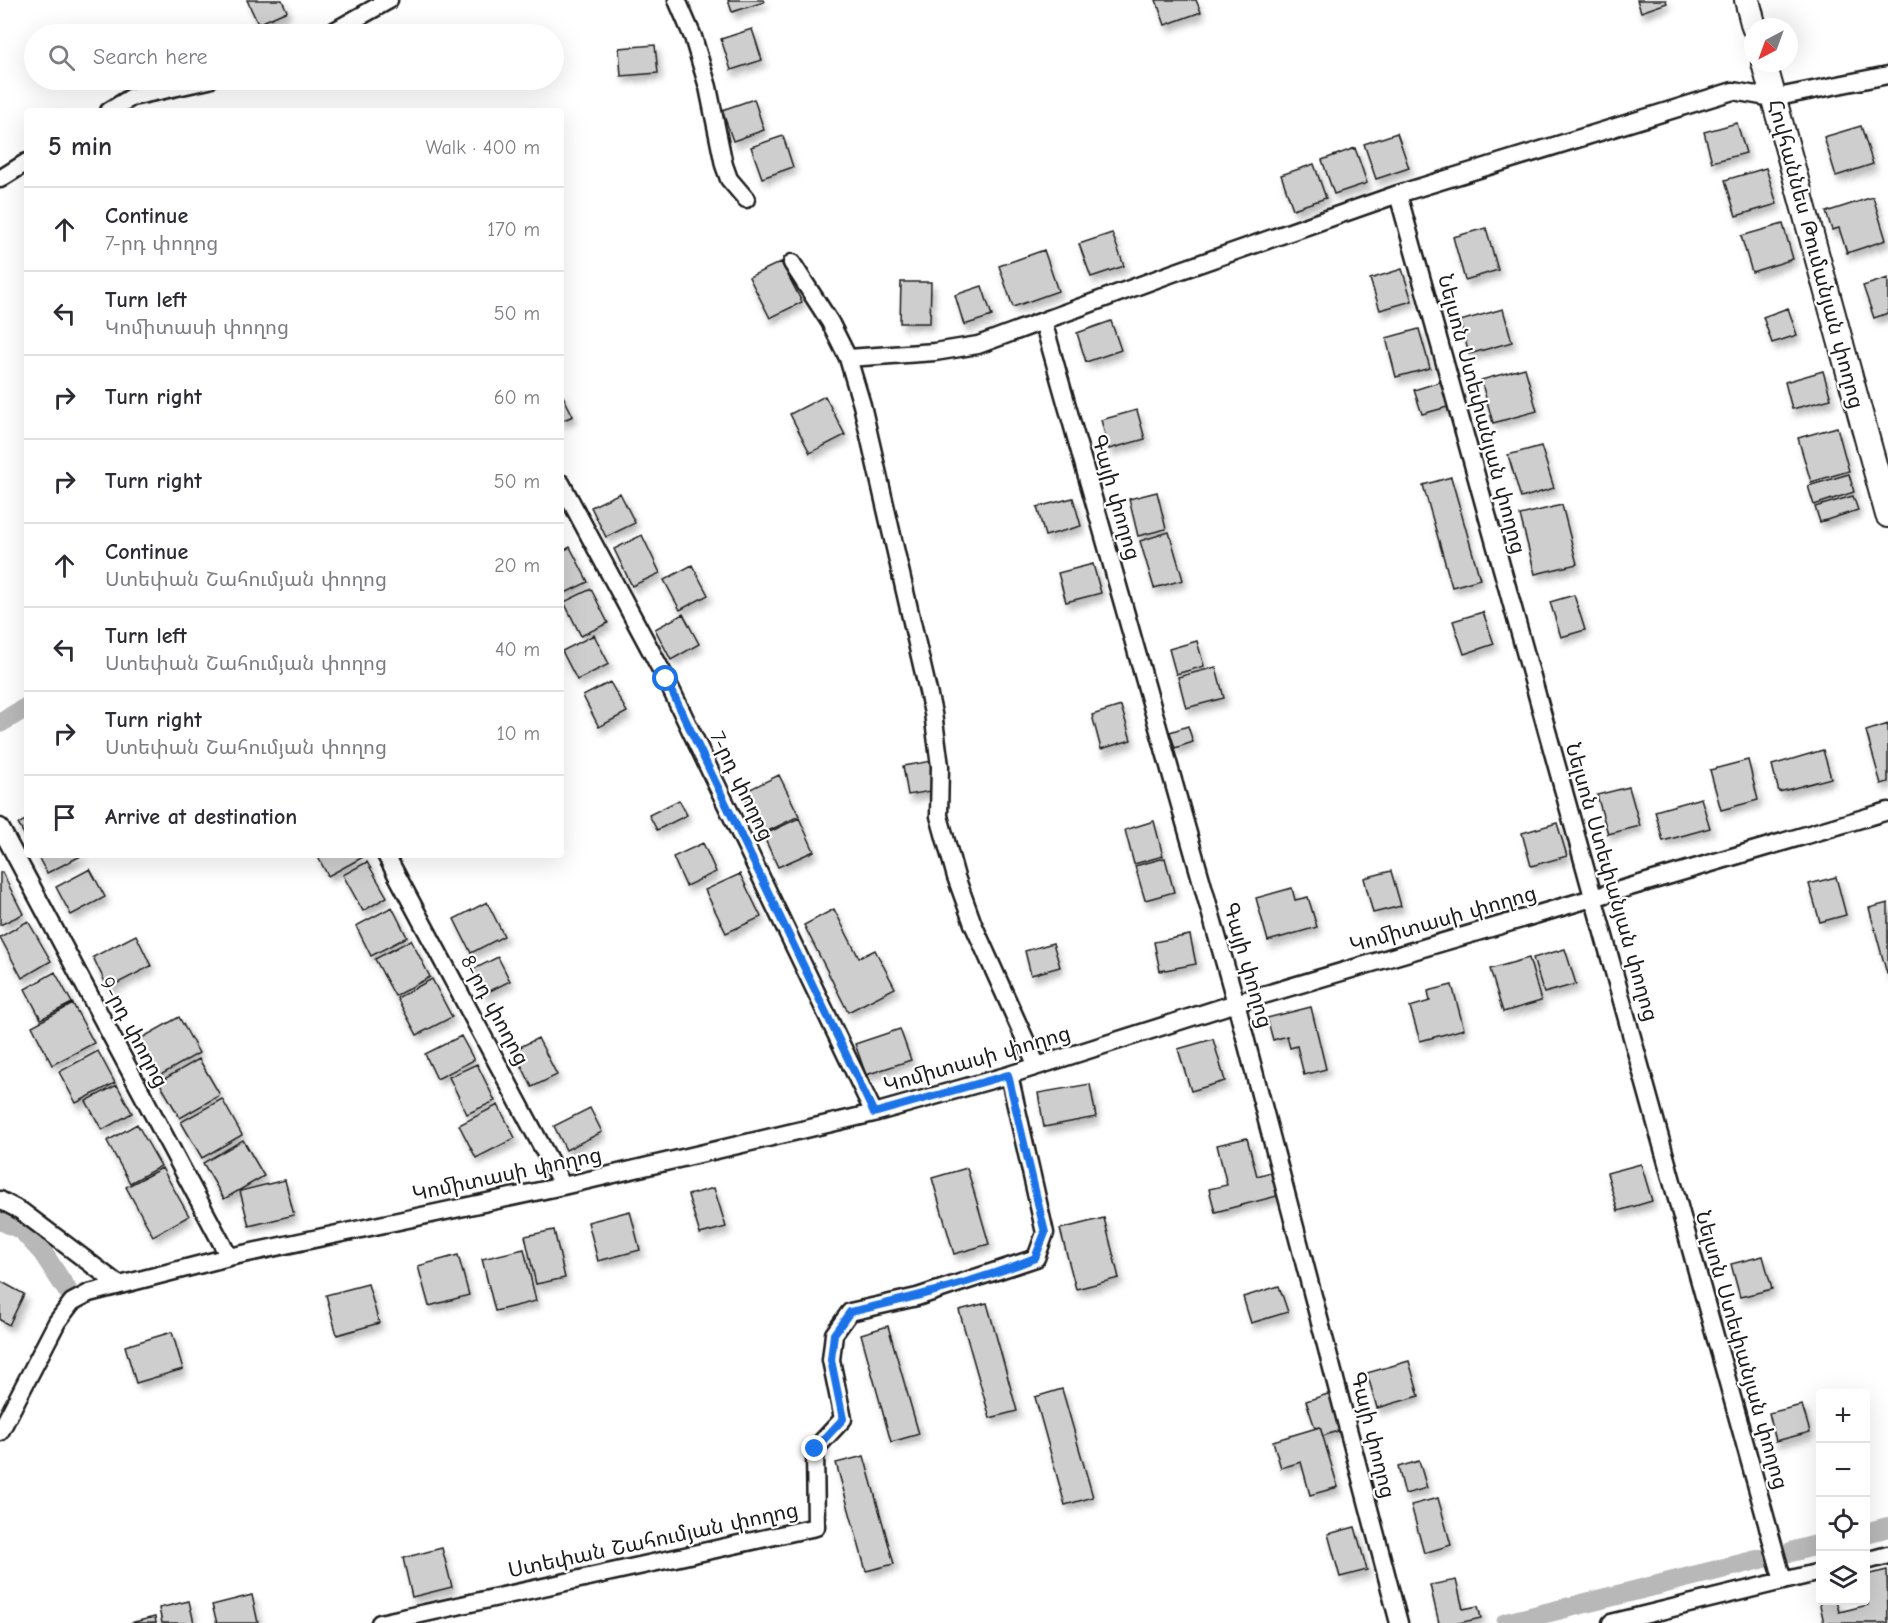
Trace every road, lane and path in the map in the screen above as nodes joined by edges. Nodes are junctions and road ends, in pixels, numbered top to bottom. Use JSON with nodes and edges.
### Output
{"nodes":[{"id":1,"x":389,"y":0,"type":"edge"},
{"id":2,"x":677,"y":0,"type":"edge"},
{"id":3,"x":1747,"y":0,"type":"edge"},
{"id":4,"x":1752,"y":18,"type":"edge"},
{"id":5,"x":347,"y":24,"type":"edge"},
{"id":6,"x":1766,"y":72,"type":"edge"},
{"id":7,"x":1888,"y":75,"type":"edge"},
{"id":8,"x":164,"y":90,"type":"edge"},
{"id":9,"x":1773,"y":98,"type":"junction"},
{"id":10,"x":115,"y":108,"type":"edge"},
{"id":11,"x":24,"y":164,"type":"edge"},
{"id":12,"x":0,"y":179,"type":"edge"},
{"id":13,"x":1398,"y":194,"type":"junction"},
{"id":14,"x":746,"y":200,"type":"dead end"},
{"id":15,"x":792,"y":263,"type":"dead end"},
{"id":16,"x":1043,"y":321,"type":"junction"},
{"id":17,"x":848,"y":358,"type":"junction"},
{"id":18,"x":564,"y":489,"type":"edge"},
{"id":19,"x":1888,"y":515,"type":"edge"},
{"id":20,"x":1888,"y":811,"type":"edge"},
{"id":21,"x":0,"y":827,"type":"edge"},
{"id":22,"x":388,"y":858,"type":"edge"},
{"id":23,"x":1593,"y":898,"type":"junction"},
{"id":24,"x":1236,"y":1003,"type":"junction"},
{"id":25,"x":1037,"y":1066,"type":"junction"},
{"id":26,"x":1008,"y":1075,"type":"junction"},
{"id":27,"x":874,"y":1113,"type":"junction"},
{"id":28,"x":563,"y":1186,"type":"junction"},
{"id":29,"x":0,"y":1200,"type":"edge"},
{"id":30,"x":229,"y":1257,"type":"junction"},
{"id":31,"x":119,"y":1285,"type":"junction"},
{"id":32,"x":0,"y":1432,"type":"edge"},
{"id":33,"x":1888,"y":1555,"type":"edge"},
{"id":34,"x":1870,"y":1560,"type":"edge"},
{"id":35,"x":1816,"y":1573,"type":"edge"},
{"id":36,"x":1783,"y":1581,"type":"junction"},
{"id":37,"x":380,"y":1623,"type":"edge"},
{"id":38,"x":1399,"y":1623,"type":"edge"},
{"id":39,"x":1611,"y":1623,"type":"edge"}],
"edges":[{"from":1,"to":5,"type":"street"},
{"from":2,"to":14,"type":"street"},
{"from":3,"to":4,"type":"street"},
{"from":6,"to":9,"type":"street","name":"Հովհաննես Թումանյան փողոց"},
{"from":7,"to":9,"type":"street"},
{"from":8,"to":10,"type":"street"},
{"from":9,"to":13,"type":"street"},
{"from":9,"to":19,"type":"street","name":"Հովհաննես Թումանյան փողոց"},
{"from":11,"to":12,"type":"street"},
{"from":13,"to":16,"type":"street"},
{"from":13,"to":23,"type":"street","name":"Նելսոն Ստեփանյան փողոց"},
{"from":15,"to":17,"type":"street"},
{"from":16,"to":17,"type":"street"},
{"from":16,"to":24,"type":"street","name":"Գայի փողոց"},
{"from":17,"to":25,"type":"street"},
{"from":18,"to":27,"type":"street","name":"7-րդ փողոց"},
{"from":20,"to":23,"type":"street","name":"Կոմիտասի փողոց"},
{"from":21,"to":30,"type":"street","name":"9-րդ փողոց"},
{"from":22,"to":28,"type":"street","name":"8-րդ փողոց"},
{"from":23,"to":24,"type":"street","name":"Կոմիտասի փողոց"},
{"from":23,"to":36,"type":"street","name":"Նելսոն Ստեփանյան փողոց"},
{"from":24,"to":25,"type":"street","name":"Կոմիտասի փողոց"},
{"from":24,"to":38,"type":"street","name":"Գայի փողոց"},
{"from":25,"to":26,"type":"street","name":"Կոմիտասի փողոց"},
{"from":26,"to":27,"type":"street","name":"Կոմիտասի փողոց"},
{"from":26,"to":37,"type":"street","name":"Ստեփան Շահումյան փողոց"},
{"from":27,"to":28,"type":"street","name":"Կոմիտասի փողոց"},
{"from":28,"to":30,"type":"street","name":"Կոմիտասի փողոց"},
{"from":29,"to":31,"type":"street"},
{"from":30,"to":31,"type":"street","name":"Կոմիտասի փողոց"},
{"from":31,"to":32,"type":"street","name":"Կոմիտասի փողոց"},
{"from":33,"to":34,"type":"street"},
{"from":35,"to":36,"type":"street"},
{"from":36,"to":39,"type":"street"}]}
